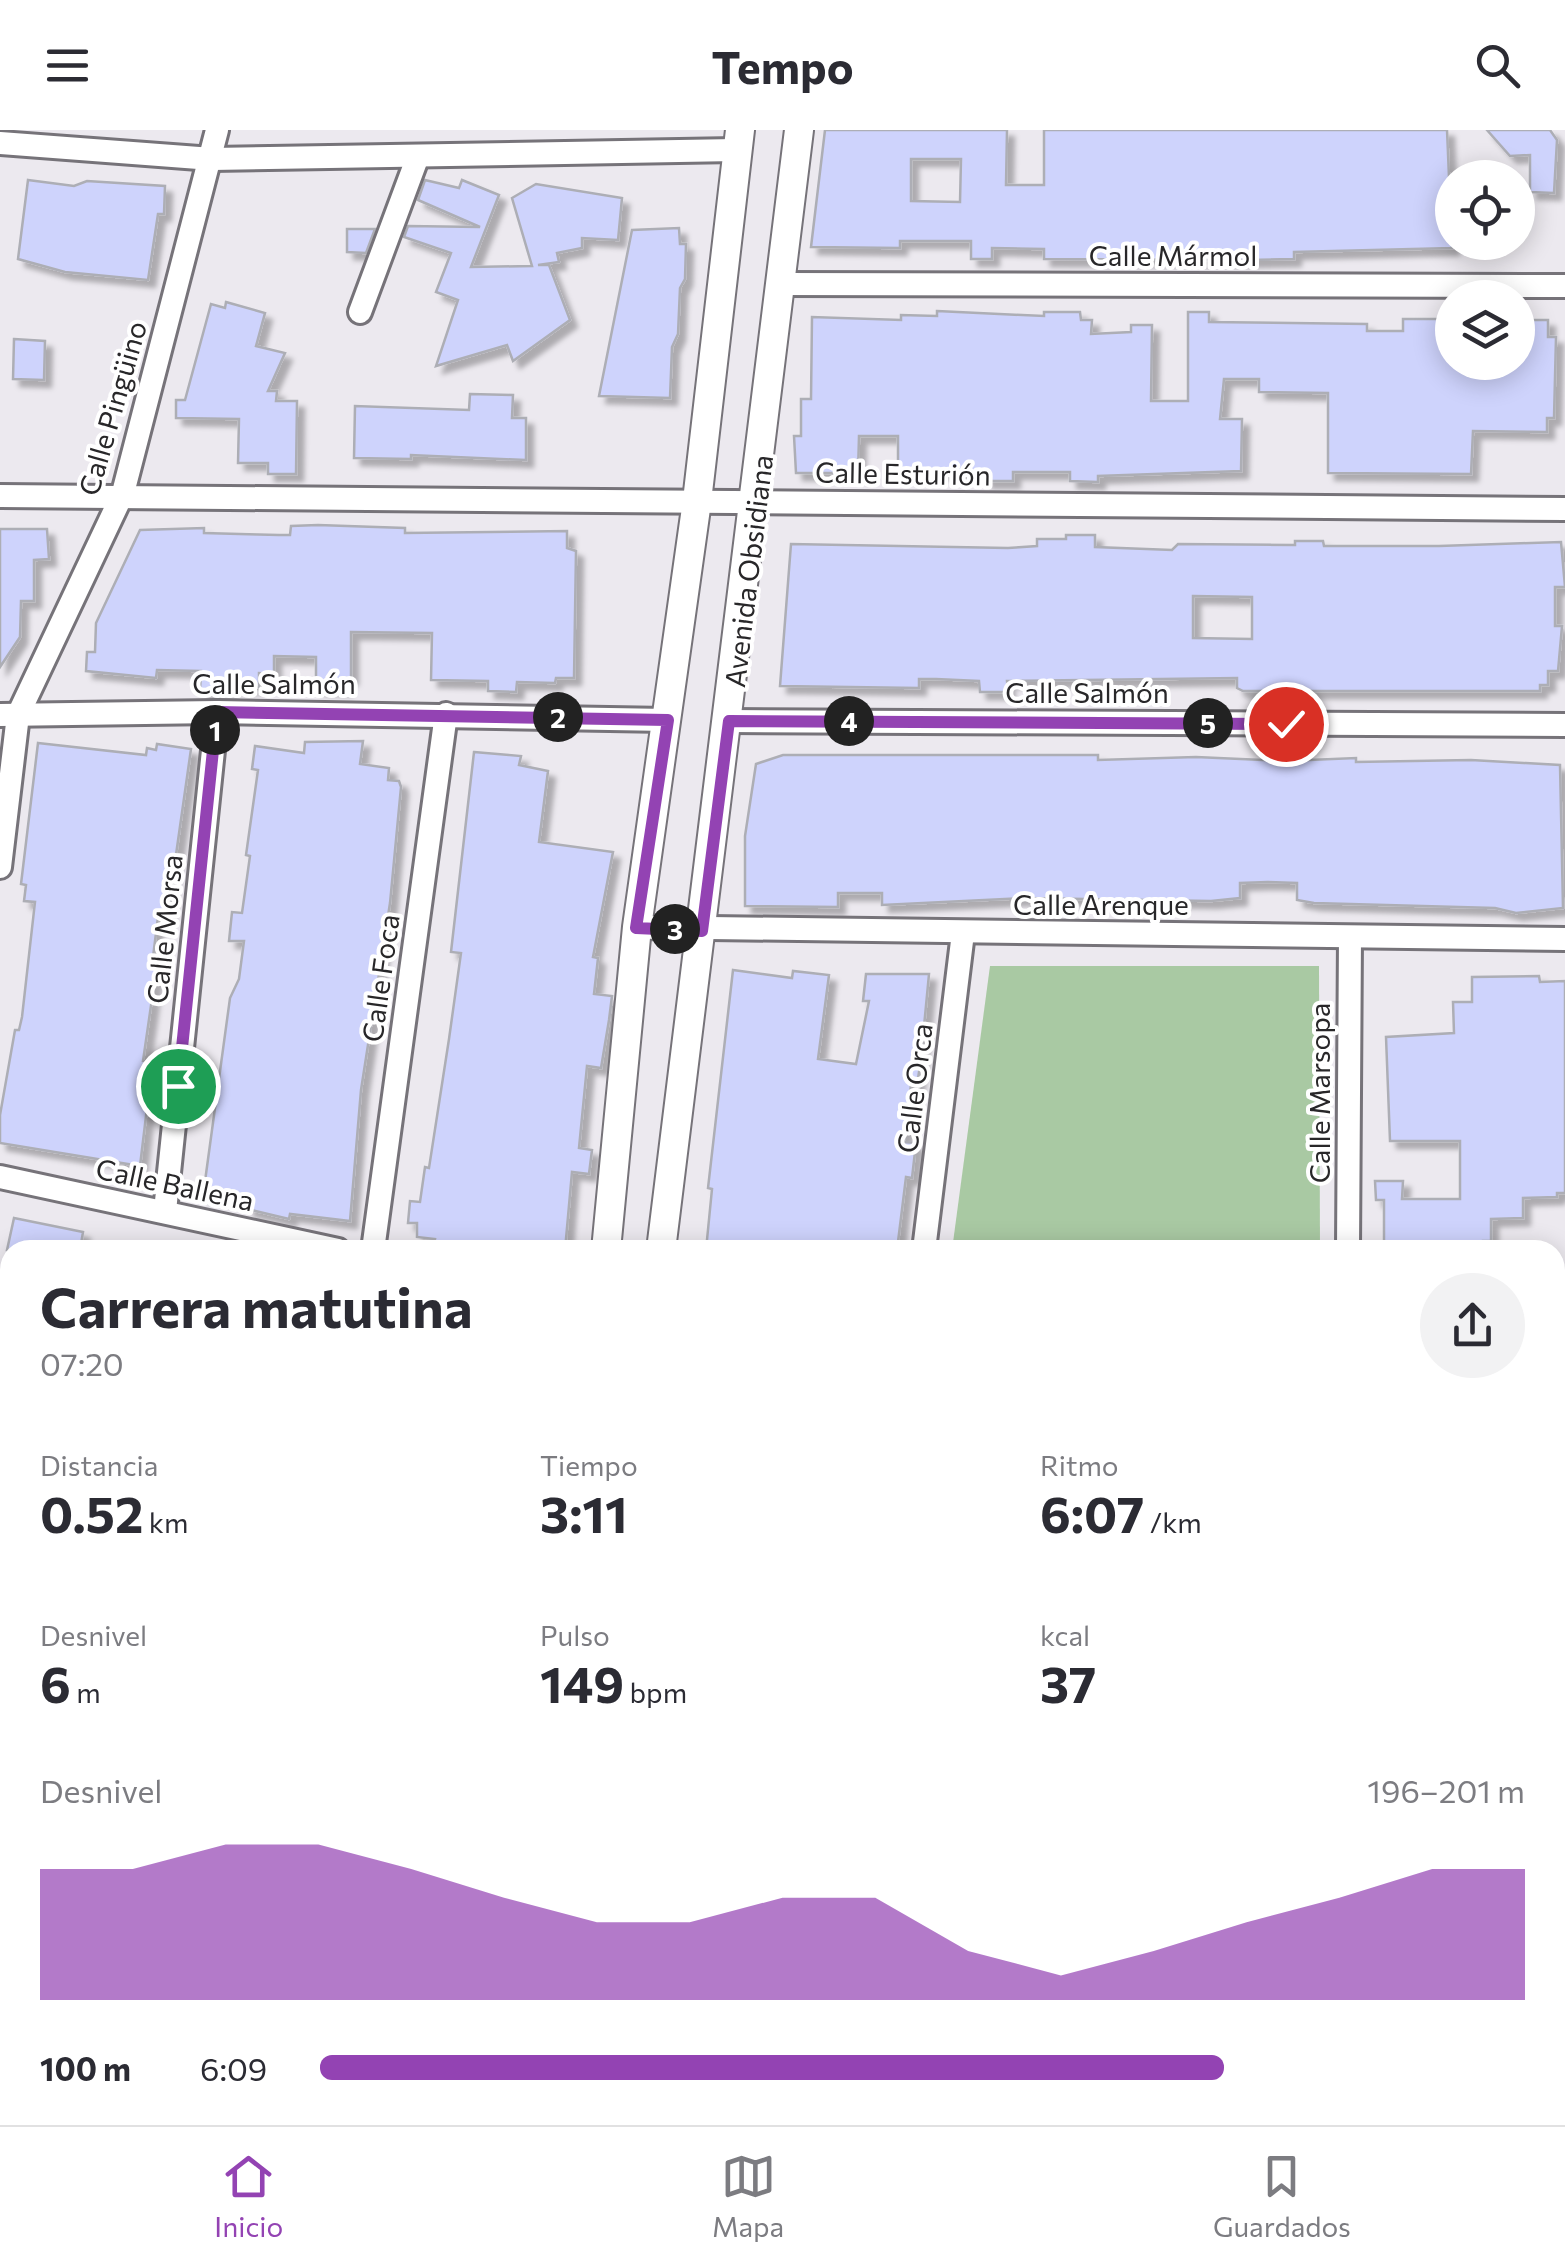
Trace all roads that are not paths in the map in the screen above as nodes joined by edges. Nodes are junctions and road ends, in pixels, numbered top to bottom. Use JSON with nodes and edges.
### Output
{"nodes":[{"id":1,"x":218,"y":130,"type":"edge"},
{"id":2,"x":799,"y":130,"type":"edge"},
{"id":3,"x":738,"y":140,"type":"edge"},
{"id":4,"x":0,"y":143,"type":"edge"},
{"id":5,"x":418,"y":156,"type":"junction"},
{"id":6,"x":212,"y":159,"type":"junction"},
{"id":7,"x":781,"y":284,"type":"junction"},
{"id":8,"x":1565,"y":286,"type":"edge"},
{"id":9,"x":360,"y":312,"type":"dead end"},
{"id":10,"x":123,"y":493,"type":"junction"},
{"id":11,"x":0,"y":496,"type":"edge"},
{"id":12,"x":696,"y":501,"type":"junction"},
{"id":13,"x":757,"y":502,"type":"junction"},
{"id":14,"x":1565,"y":508,"type":"edge"},
{"id":15,"x":217,"y":712,"type":"junction"},
{"id":16,"x":446,"y":714,"type":"junction"},
{"id":17,"x":9,"y":715,"type":"edge"},
{"id":18,"x":668,"y":720,"type":"junction"},
{"id":19,"x":729,"y":721,"type":"junction"},
{"id":20,"x":1565,"y":725,"type":"edge"},
{"id":21,"x":0,"y":867,"type":"edge"},
{"id":22,"x":636,"y":928,"type":"junction"},
{"id":23,"x":702,"y":931,"type":"junction"},
{"id":24,"x":962,"y":933,"type":"junction"},
{"id":25,"x":1350,"y":936,"type":"junction"},
{"id":26,"x":1565,"y":938,"type":"edge"},
{"id":27,"x":0,"y":1177,"type":"edge"},
{"id":28,"x":165,"y":1212,"type":"junction"},
{"id":29,"x":292,"y":1240,"type":"edge"},
{"id":30,"x":375,"y":1240,"type":"edge"},
{"id":31,"x":607,"y":1240,"type":"edge"},
{"id":32,"x":662,"y":1240,"type":"edge"},
{"id":33,"x":925,"y":1240,"type":"edge"},
{"id":34,"x":1348,"y":1240,"type":"edge"}],
"edges":[{"from":1,"to":6,"type":"street","name":"Calle Pingüino"},
{"from":2,"to":7,"type":"street","name":"Avenida Obsidiana"},
{"from":3,"to":5,"type":"street"},
{"from":3,"to":12,"type":"street"},
{"from":4,"to":6,"type":"street"},
{"from":5,"to":6,"type":"street"},
{"from":5,"to":9,"type":"street"},
{"from":6,"to":10,"type":"street","name":"Calle Pingüino"},
{"from":7,"to":8,"type":"street","name":"Calle Mármol"},
{"from":7,"to":13,"type":"street","name":"Avenida Obsidiana"},
{"from":10,"to":11,"type":"street","name":"Calle Esturión"},
{"from":10,"to":12,"type":"street","name":"Calle Esturión"},
{"from":10,"to":17,"type":"street","name":"Calle Pingüino"},
{"from":12,"to":13,"type":"street","name":"Calle Esturión"},
{"from":12,"to":18,"type":"street"},
{"from":13,"to":14,"type":"street","name":"Calle Esturión"},
{"from":13,"to":19,"type":"street","name":"Avenida Obsidiana"},
{"from":15,"to":16,"type":"street","name":"Calle Salmón"},
{"from":15,"to":17,"type":"street","name":"Calle Salmón"},
{"from":15,"to":28,"type":"street","name":"Calle Morsa"},
{"from":16,"to":18,"type":"street","name":"Calle Salmón"},
{"from":16,"to":30,"type":"street","name":"Calle Foca"},
{"from":17,"to":21,"type":"street","name":"Calle Pingüino"},
{"from":18,"to":22,"type":"street"},
{"from":19,"to":20,"type":"street","name":"Calle Salmón"},
{"from":19,"to":23,"type":"street","name":"Avenida Obsidiana"},
{"from":22,"to":23,"type":"street","name":"Calle Arenque"},
{"from":22,"to":31,"type":"street"},
{"from":23,"to":24,"type":"street","name":"Calle Arenque"},
{"from":23,"to":32,"type":"street","name":"Avenida Obsidiana"},
{"from":24,"to":25,"type":"street","name":"Calle Arenque"},
{"from":24,"to":33,"type":"street","name":"Calle Orca"},
{"from":25,"to":26,"type":"street","name":"Calle Arenque"},
{"from":25,"to":34,"type":"street","name":"Calle Marsopa"},
{"from":27,"to":28,"type":"street","name":"Calle Ballena"},
{"from":28,"to":29,"type":"street","name":"Calle Ballena"}]}
